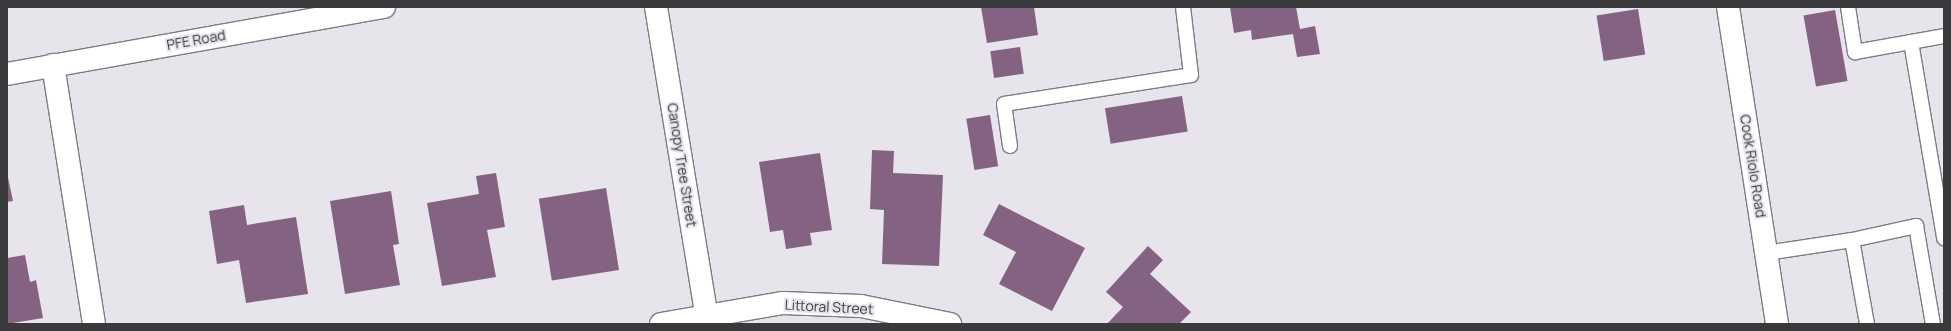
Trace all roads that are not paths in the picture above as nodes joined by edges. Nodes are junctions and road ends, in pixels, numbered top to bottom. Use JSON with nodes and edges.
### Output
{"nodes":[{"id":1,"x":384,"y":7,"type":"edge"},
{"id":2,"x":656,"y":7,"type":"edge"},
{"id":3,"x":1183,"y":7,"type":"edge"},
{"id":4,"x":1728,"y":7,"type":"edge"},
{"id":5,"x":1848,"y":7,"type":"edge"},
{"id":6,"x":1944,"y":36,"type":"edge"},
{"id":7,"x":1911,"y":42,"type":"junction"},
{"id":8,"x":52,"y":66,"type":"junction"},
{"id":9,"x":7,"y":74,"type":"edge"},
{"id":10,"x":1010,"y":146,"type":"dead end"},
{"id":11,"x":1944,"y":238,"type":"edge"},
{"id":12,"x":1852,"y":240,"type":"junction"},
{"id":13,"x":1766,"y":252,"type":"junction"},
{"id":14,"x":708,"y":321,"type":"edge"},
{"id":15,"x":94,"y":324,"type":"edge"},
{"id":16,"x":661,"y":324,"type":"edge"},
{"id":17,"x":950,"y":324,"type":"edge"},
{"id":18,"x":1777,"y":324,"type":"edge"},
{"id":19,"x":1866,"y":324,"type":"edge"},
{"id":20,"x":1933,"y":324,"type":"edge"}],
"edges":[{"from":1,"to":8,"type":"street","name":"PFE Road"},
{"from":2,"to":14,"type":"street","name":"Canopy Tree Street"},
{"from":3,"to":10,"type":"lane"},
{"from":4,"to":13,"type":"street","name":"Cook Riolo Road"},
{"from":5,"to":7,"type":"lane"},
{"from":6,"to":7,"type":"lane"},
{"from":7,"to":11,"type":"lane"},
{"from":8,"to":9,"type":"street","name":"PFE Road"},
{"from":8,"to":15,"type":"street"},
{"from":12,"to":13,"type":"lane"},
{"from":12,"to":19,"type":"lane"},
{"from":12,"to":20,"type":"lane"},
{"from":13,"to":18,"type":"street","name":"Cook Riolo Road"},
{"from":14,"to":16,"type":"street","name":"Littoral Street"},
{"from":14,"to":17,"type":"street","name":"Littoral Street"}]}
